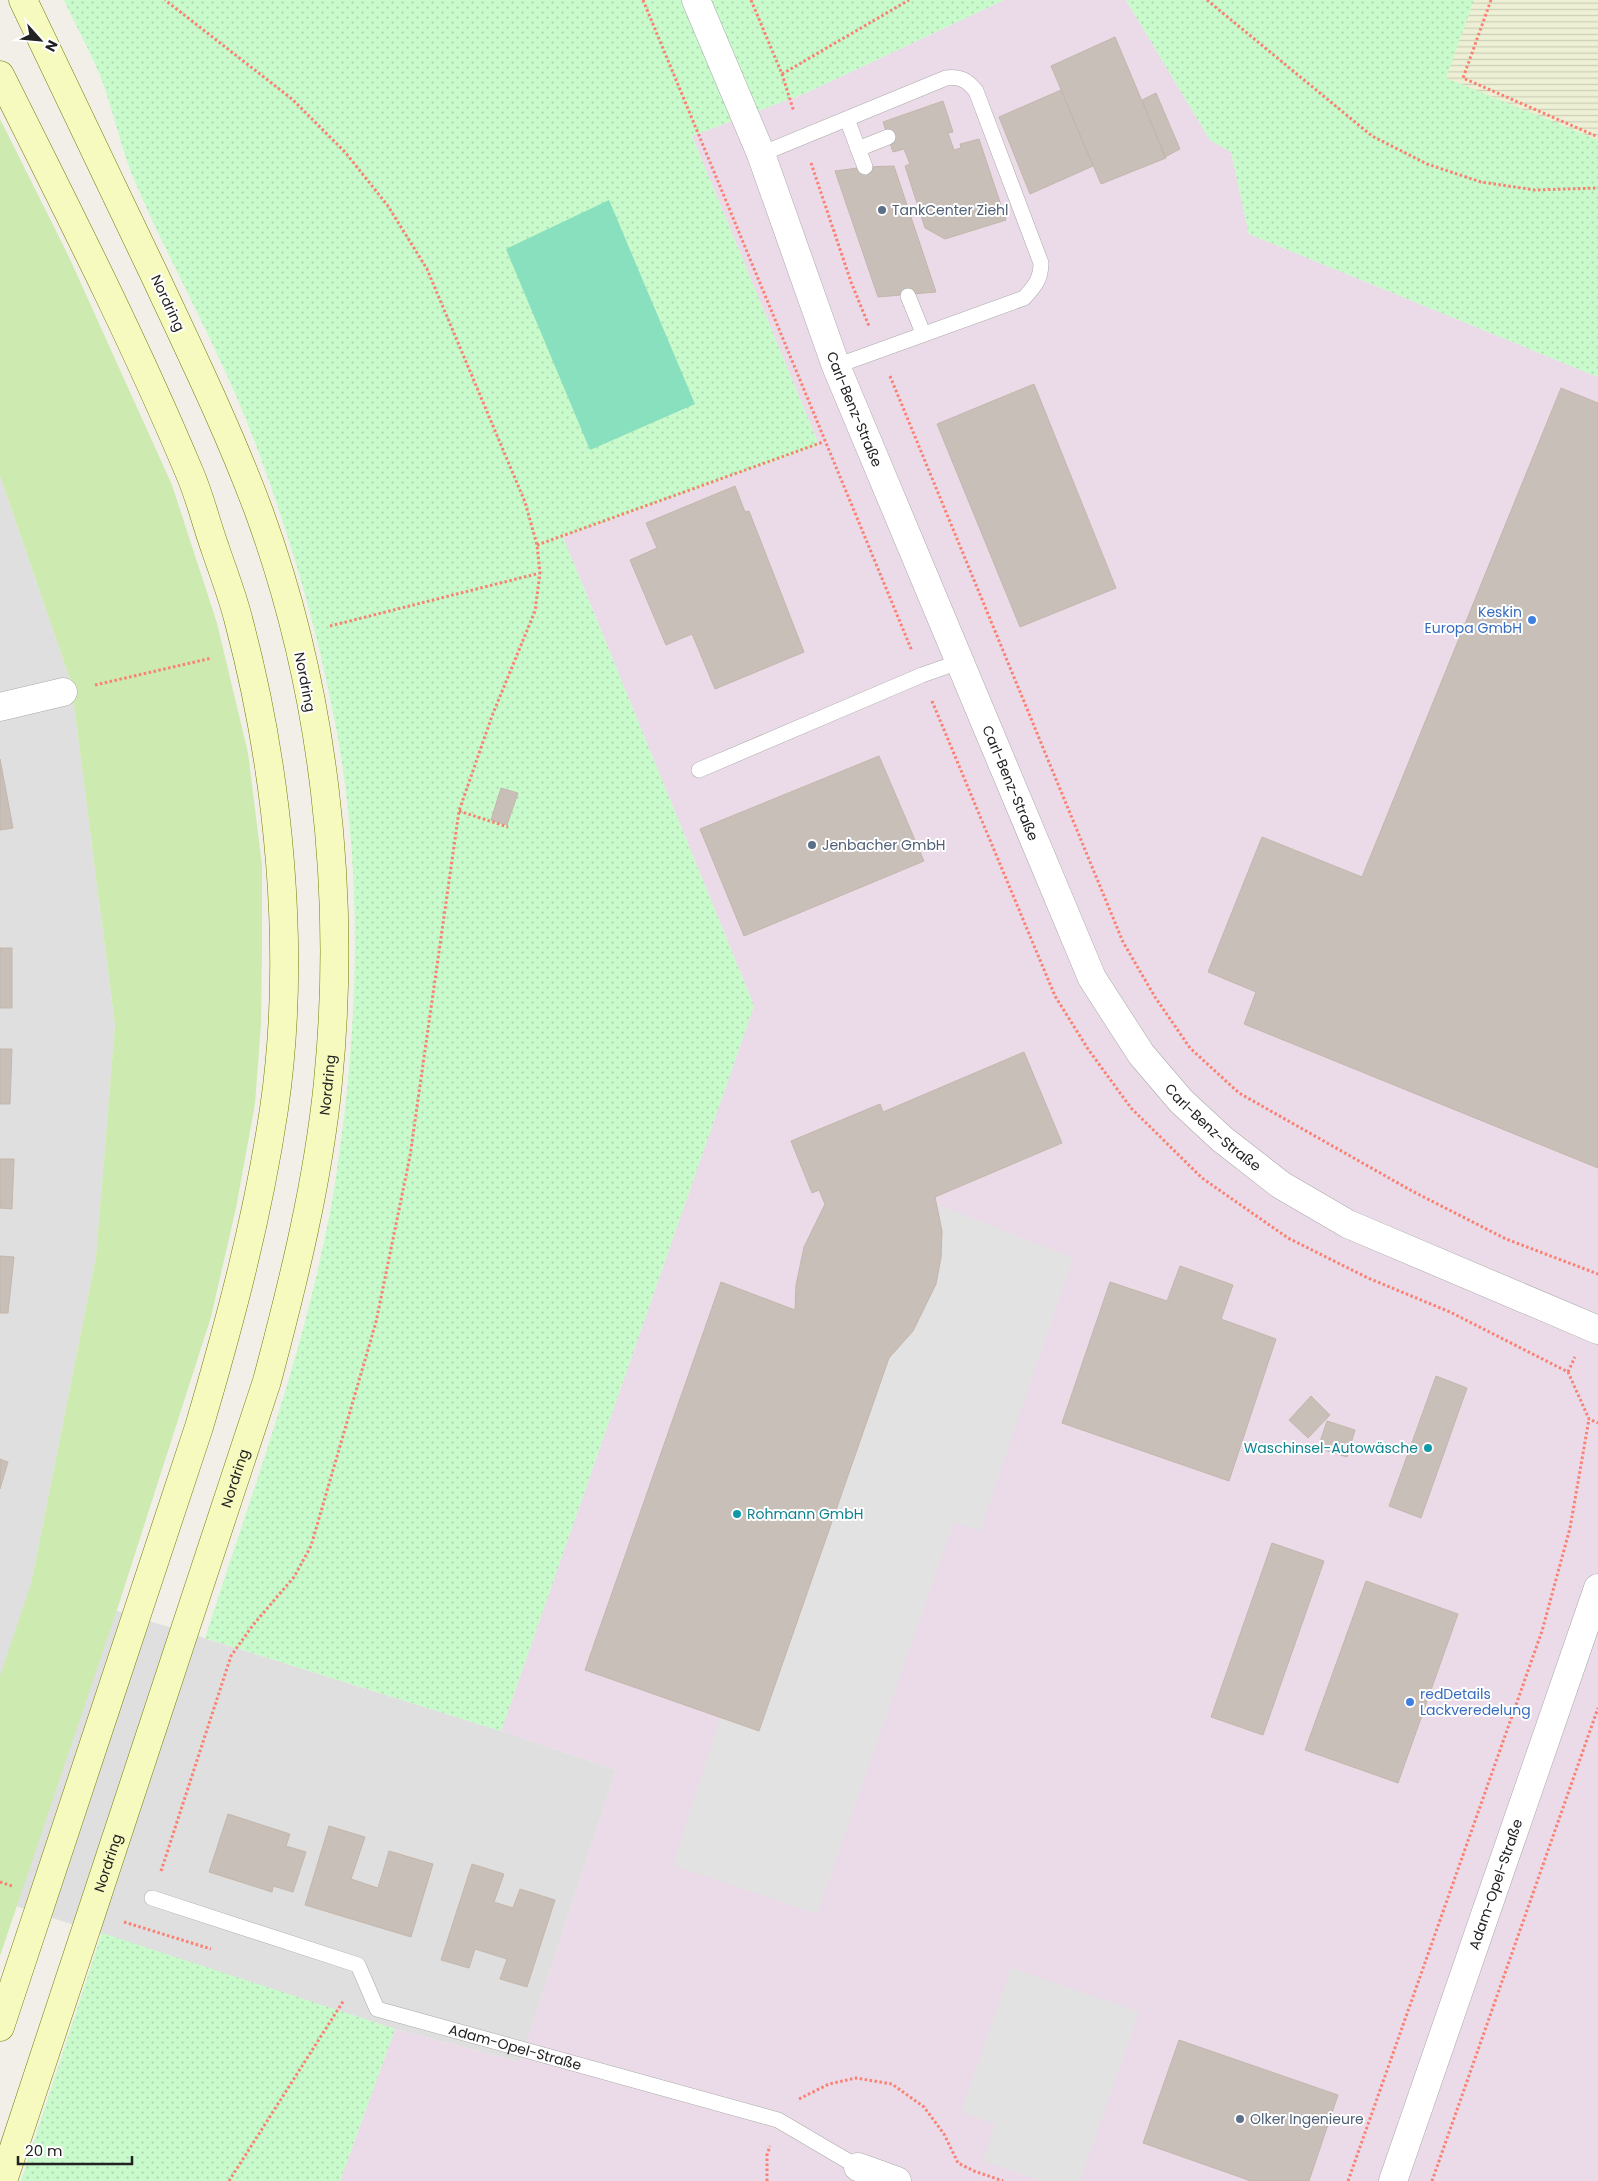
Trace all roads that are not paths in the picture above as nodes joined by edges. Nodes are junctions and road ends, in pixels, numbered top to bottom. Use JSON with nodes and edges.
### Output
{"nodes":[{"id":1,"x":23,"y":0,"type":"edge"},
{"id":2,"x":696,"y":0,"type":"edge"},
{"id":3,"x":0,"y":75,"type":"edge"},
{"id":4,"x":847,"y":119,"type":"junction"},
{"id":5,"x":888,"y":137,"type":"dead end"},
{"id":6,"x":858,"y":148,"type":"junction"},
{"id":7,"x":761,"y":154,"type":"junction"},
{"id":8,"x":865,"y":167,"type":"dead end"},
{"id":9,"x":908,"y":296,"type":"dead end"},
{"id":10,"x":923,"y":333,"type":"junction"},
{"id":11,"x":836,"y":366,"type":"junction"},
{"id":12,"x":959,"y":662,"type":"junction"},
{"id":13,"x":63,"y":692,"type":"road end"},
{"id":14,"x":0,"y":707,"type":"edge"},
{"id":15,"x":699,"y":770,"type":"dead end"},
{"id":16,"x":1598,"y":1330,"type":"edge"},
{"id":17,"x":1598,"y":1588,"type":"edge"},
{"id":18,"x":152,"y":1898,"type":"road end"},
{"id":19,"x":0,"y":2027,"type":"edge"},
{"id":20,"x":858,"y":2167,"type":"joint"},
{"id":21,"x":3,"y":2181,"type":"edge"},
{"id":22,"x":897,"y":2181,"type":"edge"},
{"id":23,"x":1393,"y":2181,"type":"edge"}],
"edges":[{"from":1,"to":21,"type":"main road","name":"Nordring"},
{"from":2,"to":7,"type":"street","name":"Carl-Benz-Straße"},
{"from":3,"to":19,"type":"main road"},
{"from":4,"to":6,"type":"lane"},
{"from":4,"to":7,"type":"lane"},
{"from":4,"to":10,"type":"lane"},
{"from":5,"to":6,"type":"lane"},
{"from":6,"to":8,"type":"lane"},
{"from":7,"to":11,"type":"street","name":"Carl-Benz-Straße"},
{"from":9,"to":10,"type":"lane"},
{"from":10,"to":11,"type":"lane"},
{"from":11,"to":12,"type":"street","name":"Carl-Benz-Straße"},
{"from":12,"to":15,"type":"lane"},
{"from":12,"to":16,"type":"street","name":"Carl-Benz-Straße"},
{"from":13,"to":14,"type":"street"},
{"from":17,"to":23,"type":"street","name":"Adam-Opel-Straße"},
{"from":18,"to":20,"type":"lane","name":"Adam-Opel-Straße"},
{"from":20,"to":22,"type":"street","name":"Adam-Opel-Straße"}]}
